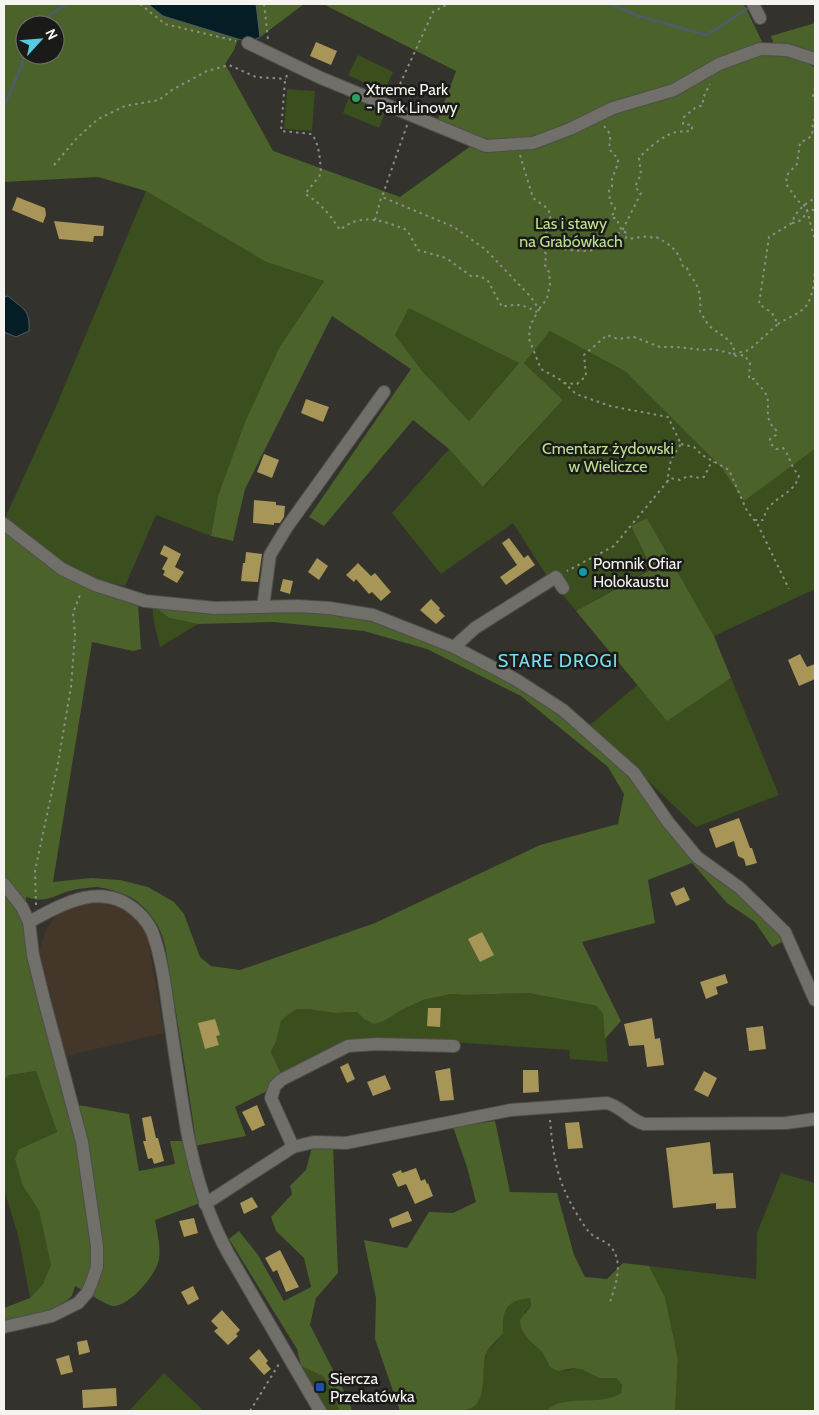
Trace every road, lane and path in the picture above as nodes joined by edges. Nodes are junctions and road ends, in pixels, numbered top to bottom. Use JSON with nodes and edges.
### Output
{"nodes":[{"id":1,"x":140,"y":4,"type":"edge"},
{"id":2,"x":264,"y":4,"type":"edge"},
{"id":3,"x":448,"y":4,"type":"edge"},
{"id":4,"x":248,"y":44,"type":"joint"},
{"id":5,"x":270,"y":53,"type":"junction"},
{"id":6,"x":815,"y":59,"type":"edge"},
{"id":7,"x":293,"y":64,"type":"junction"},
{"id":8,"x":719,"y":64,"type":"junction"},
{"id":9,"x":286,"y":79,"type":"junction"},
{"id":10,"x":400,"y":84,"type":"dead end"},
{"id":11,"x":815,"y":88,"type":"edge"},
{"id":12,"x":815,"y":97,"type":"edge"},
{"id":13,"x":410,"y":115,"type":"junction"},
{"id":14,"x":596,"y":116,"type":"junction"},
{"id":15,"x":815,"y":119,"type":"edge"},
{"id":16,"x":517,"y":144,"type":"junction"},
{"id":17,"x":54,"y":165,"type":"dead end"},
{"id":18,"x":382,"y":197,"type":"junction"},
{"id":19,"x":815,"y":198,"type":"edge"},
{"id":20,"x":804,"y":205,"type":"junction"},
{"id":21,"x":807,"y":210,"type":"junction"},
{"id":22,"x":815,"y":210,"type":"edge"},
{"id":23,"x":375,"y":220,"type":"junction"},
{"id":24,"x":792,"y":223,"type":"junction"},
{"id":25,"x":622,"y":231,"type":"junction"},
{"id":26,"x":815,"y":241,"type":"edge"},
{"id":27,"x":539,"y":244,"type":"junction"},
{"id":28,"x":815,"y":246,"type":"edge"},
{"id":29,"x":815,"y":273,"type":"edge"},
{"id":30,"x":538,"y":310,"type":"junction"},
{"id":31,"x":778,"y":324,"type":"junction"},
{"id":32,"x":733,"y":354,"type":"junction"},
{"id":33,"x":564,"y":383,"type":"junction"},
{"id":34,"x":384,"y":392,"type":"dead end"},
{"id":35,"x":681,"y":444,"type":"junction"},
{"id":36,"x":714,"y":462,"type":"junction"},
{"id":37,"x":667,"y":482,"type":"junction"},
{"id":38,"x":754,"y":520,"type":"junction"},
{"id":39,"x":4,"y":524,"type":"edge"},
{"id":40,"x":86,"y":581,"type":"junction"},
{"id":41,"x":560,"y":582,"type":"joint"},
{"id":42,"x":789,"y":589,"type":"dead end"},
{"id":43,"x":263,"y":607,"type":"junction"},
{"id":44,"x":454,"y":647,"type":"junction"},
{"id":45,"x":4,"y":884,"type":"edge"},
{"id":46,"x":33,"y":920,"type":"junction"},
{"id":47,"x":815,"y":1000,"type":"edge"},
{"id":48,"x":454,"y":1046,"type":"dead end"},
{"id":49,"x":549,"y":1107,"type":"junction"},
{"id":50,"x":815,"y":1119,"type":"edge"},
{"id":51,"x":293,"y":1147,"type":"junction"},
{"id":52,"x":205,"y":1204,"type":"junction"},
{"id":53,"x":610,"y":1302,"type":"dead end"},
{"id":54,"x":4,"y":1327,"type":"edge"},
{"id":55,"x":289,"y":1356,"type":"junction"},
{"id":56,"x":250,"y":1411,"type":"edge"},
{"id":57,"x":320,"y":1411,"type":"edge"}],
"edges":[{"from":1,"to":4,"type":"path"},
{"from":2,"to":5,"type":"path"},
{"from":3,"to":10,"type":"path"},
{"from":4,"to":5,"type":"street"},
{"from":5,"to":7,"type":"street"},
{"from":6,"to":8,"type":"street"},
{"from":7,"to":9,"type":"path"},
{"from":7,"to":13,"type":"street"},
{"from":8,"to":14,"type":"street"},
{"from":8,"to":25,"type":"path"},
{"from":9,"to":17,"type":"path"},
{"from":9,"to":23,"type":"path"},
{"from":11,"to":12,"type":"path"},
{"from":13,"to":16,"type":"street"},
{"from":13,"to":18,"type":"path"},
{"from":14,"to":16,"type":"street"},
{"from":14,"to":25,"type":"path"},
{"from":15,"to":20,"type":"path"},
{"from":16,"to":27,"type":"path"},
{"from":18,"to":23,"type":"path"},
{"from":18,"to":30,"type":"path"},
{"from":19,"to":20,"type":"path"},
{"from":20,"to":21,"type":"path"},
{"from":20,"to":24,"type":"path"},
{"from":21,"to":22,"type":"path"},
{"from":21,"to":24,"type":"path"},
{"from":21,"to":26,"type":"path"},
{"from":23,"to":30,"type":"path"},
{"from":24,"to":31,"type":"path"},
{"from":25,"to":27,"type":"path"},
{"from":25,"to":32,"type":"path"},
{"from":27,"to":30,"type":"path"},
{"from":28,"to":29,"type":"path"},
{"from":29,"to":31,"type":"path"},
{"from":30,"to":33,"type":"path"},
{"from":31,"to":32,"type":"path"},
{"from":32,"to":33,"type":"path"},
{"from":32,"to":38,"type":"path"},
{"from":33,"to":35,"type":"path"},
{"from":34,"to":43,"type":"street"},
{"from":35,"to":36,"type":"path"},
{"from":35,"to":37,"type":"path"},
{"from":36,"to":37,"type":"path"},
{"from":36,"to":38,"type":"path"},
{"from":37,"to":41,"type":"path"},
{"from":38,"to":42,"type":"path"},
{"from":39,"to":40,"type":"street"},
{"from":40,"to":43,"type":"street"},
{"from":40,"to":46,"type":"path"},
{"from":41,"to":44,"type":"street"},
{"from":43,"to":44,"type":"street"},
{"from":44,"to":47,"type":"street"},
{"from":45,"to":46,"type":"street"},
{"from":46,"to":52,"type":"street"},
{"from":46,"to":54,"type":"street"},
{"from":48,"to":51,"type":"street"},
{"from":49,"to":50,"type":"street"},
{"from":49,"to":51,"type":"street"},
{"from":49,"to":53,"type":"path"},
{"from":51,"to":52,"type":"street"},
{"from":52,"to":55,"type":"street"},
{"from":55,"to":56,"type":"path"},
{"from":55,"to":57,"type":"street"}]}
